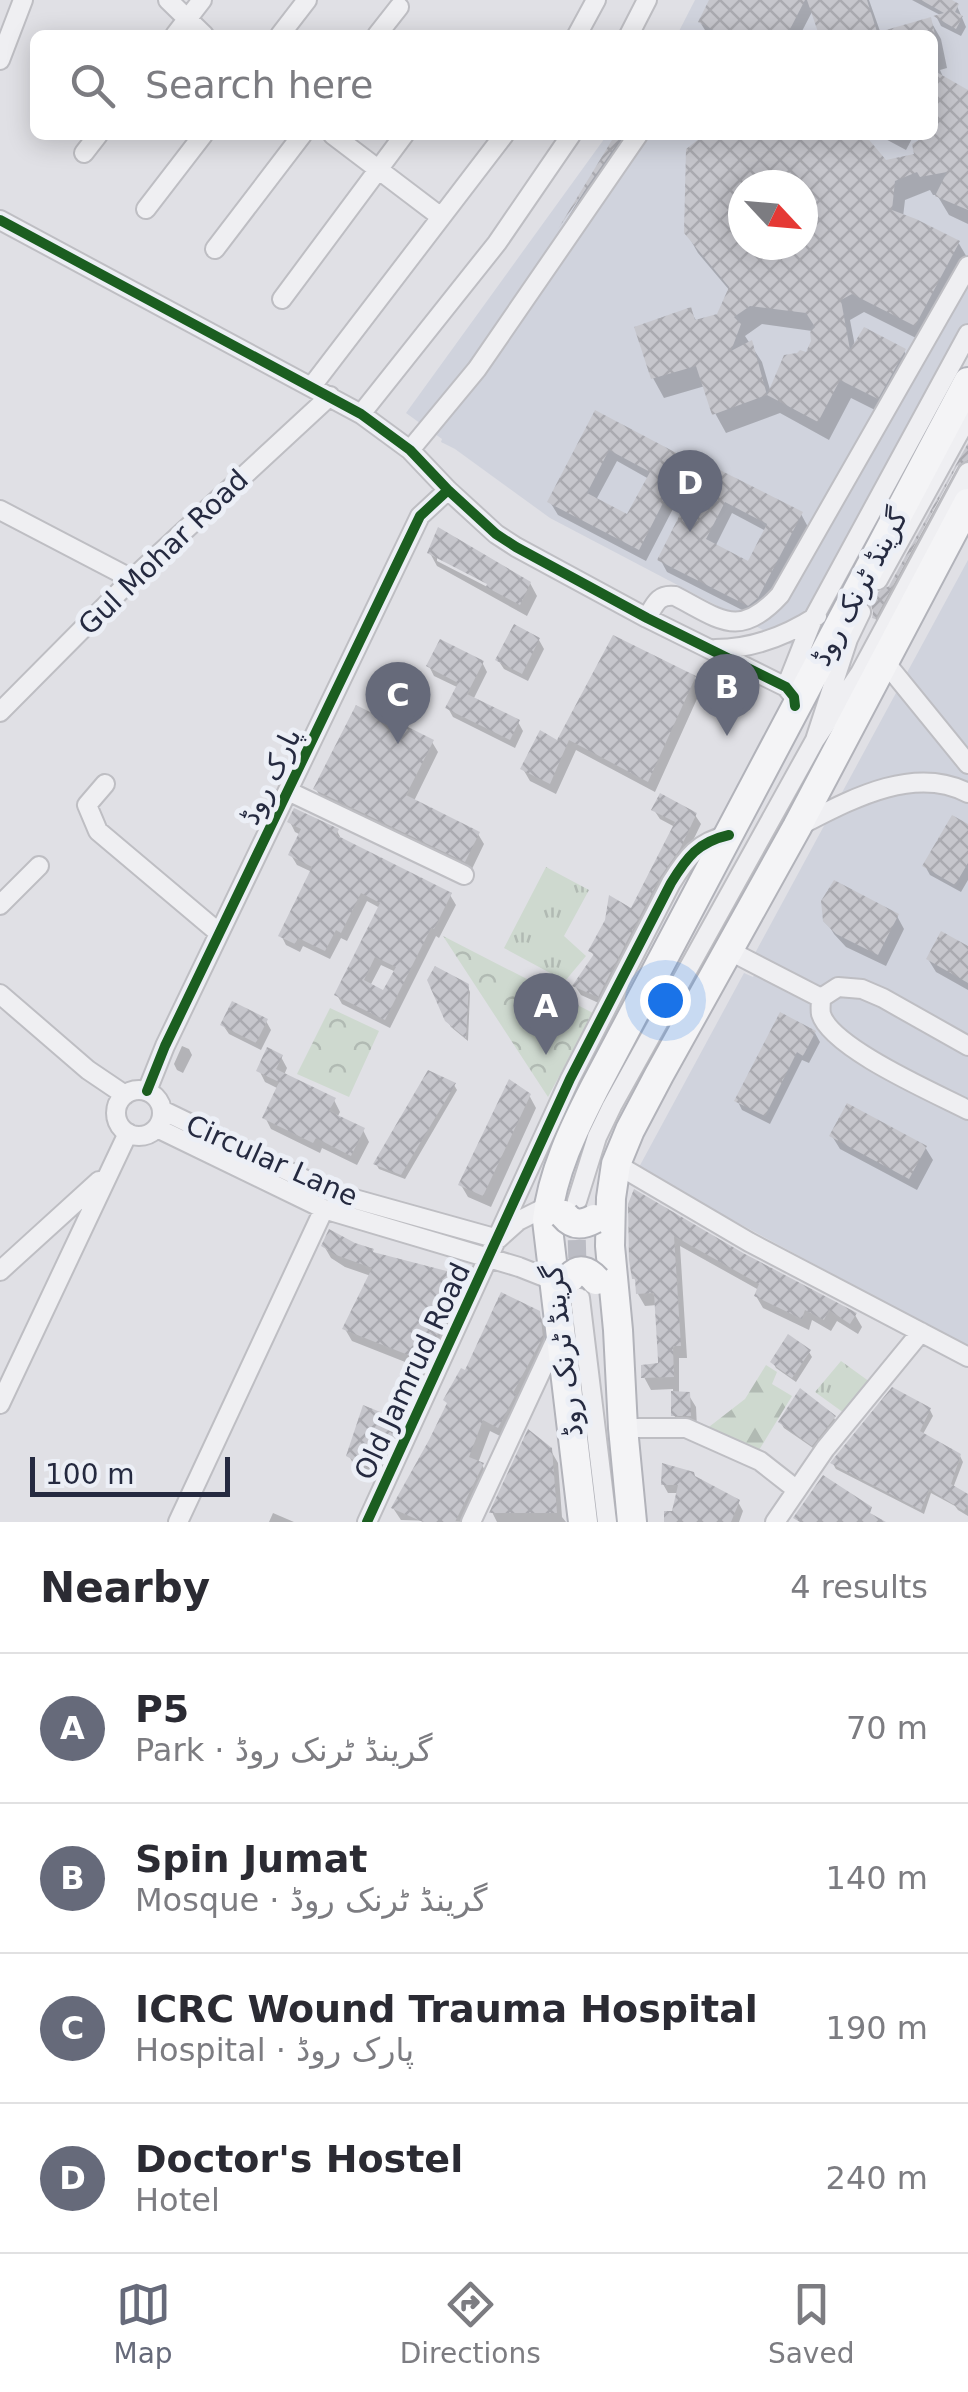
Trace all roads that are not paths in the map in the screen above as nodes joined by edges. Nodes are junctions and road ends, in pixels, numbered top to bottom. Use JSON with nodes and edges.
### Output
{"nodes":[{"id":1,"x":23,"y":0,"type":"edge"},
{"id":2,"x":168,"y":0,"type":"edge"},
{"id":3,"x":202,"y":0,"type":"edge"},
{"id":4,"x":307,"y":0,"type":"edge"},
{"id":5,"x":596,"y":0,"type":"edge"},
{"id":6,"x":647,"y":0,"type":"edge"},
{"id":7,"x":399,"y":7,"type":"dead end"},
{"id":8,"x":187,"y":19,"type":"junction"},
{"id":9,"x":179,"y":30,"type":"edge"},
{"id":10,"x":199,"y":30,"type":"edge"},
{"id":11,"x":284,"y":30,"type":"edge"},
{"id":12,"x":382,"y":30,"type":"edge"},
{"id":13,"x":580,"y":30,"type":"edge"},
{"id":14,"x":632,"y":30,"type":"edge"},
{"id":15,"x":4,"y":38,"type":"edge"},
{"id":16,"x":0,"y":60,"type":"edge"},
{"id":17,"x":94,"y":140,"type":"edge"},
{"id":18,"x":199,"y":140,"type":"edge"},
{"id":19,"x":298,"y":140,"type":"edge"},
{"id":20,"x":339,"y":140,"type":"edge"},
{"id":21,"x":400,"y":140,"type":"edge"},
{"id":22,"x":500,"y":140,"type":"edge"},
{"id":23,"x":568,"y":140,"type":"edge"},
{"id":24,"x":635,"y":140,"type":"edge"},
{"id":25,"x":84,"y":153,"type":"dead end"},
{"id":26,"x":378,"y":170,"type":"junction"},
{"id":27,"x":146,"y":209,"type":"dead end"},
{"id":28,"x":441,"y":217,"type":"junction"},
{"id":29,"x":0,"y":220,"type":"edge"},
{"id":30,"x":216,"y":249,"type":"dead end"},
{"id":31,"x":968,"y":266,"type":"edge"},
{"id":32,"x":282,"y":300,"type":"dead end"},
{"id":33,"x":968,"y":334,"type":"edge"},
{"id":34,"x":968,"y":382,"type":"edge"},
{"id":35,"x":312,"y":386,"type":"junction"},
{"id":36,"x":330,"y":396,"type":"junction"},
{"id":37,"x":361,"y":414,"type":"junction"},
{"id":38,"x":968,"y":418,"type":"edge"},
{"id":39,"x":410,"y":450,"type":"junction"},
{"id":40,"x":968,"y":472,"type":"edge"},
{"id":41,"x":448,"y":490,"type":"junction"},
{"id":42,"x":968,"y":503,"type":"edge"},
{"id":43,"x":0,"y":510,"type":"edge"},
{"id":44,"x":132,"y":579,"type":"junction"},
{"id":45,"x":857,"y":588,"type":"junction"},
{"id":46,"x":648,"y":618,"type":"junction"},
{"id":47,"x":813,"y":619,"type":"junction"},
{"id":48,"x":710,"y":649,"type":"junction"},
{"id":49,"x":885,"y":662,"type":"junction"},
{"id":50,"x":791,"y":696,"type":"junction"},
{"id":51,"x":0,"y":712,"type":"edge"},
{"id":52,"x":815,"y":740,"type":"junction"},
{"id":53,"x":968,"y":764,"type":"edge"},
{"id":54,"x":105,"y":784,"type":"dead end"},
{"id":55,"x":288,"y":791,"type":"junction"},
{"id":56,"x":968,"y":794,"type":"edge"},
{"id":57,"x":797,"y":827,"type":"junction"},
{"id":58,"x":729,"y":835,"type":"junction"},
{"id":59,"x":39,"y":866,"type":"dead end"},
{"id":60,"x":464,"y":876,"type":"dead end"},
{"id":61,"x":0,"y":905,"type":"edge"},
{"id":62,"x":219,"y":932,"type":"junction"},
{"id":63,"x":728,"y":950,"type":"junction"},
{"id":64,"x":0,"y":994,"type":"edge"},
{"id":65,"x":821,"y":998,"type":"junction"},
{"id":66,"x":968,"y":1046,"type":"edge"},
{"id":67,"x":147,"y":1091,"type":"junction"},
{"id":68,"x":125,"y":1094,"type":"junction"},
{"id":69,"x":968,"y":1110,"type":"edge"},
{"id":70,"x":159,"y":1119,"type":"junction"},
{"id":71,"x":128,"y":1133,"type":"junction"},
{"id":72,"x":616,"y":1164,"type":"junction"},
{"id":73,"x":107,"y":1174,"type":"junction"},
{"id":74,"x":324,"y":1210,"type":"junction"},
{"id":75,"x":563,"y":1211,"type":"junction"},
{"id":76,"x":498,"y":1239,"type":"junction"},
{"id":77,"x":488,"y":1258,"type":"junction"},
{"id":78,"x":0,"y":1271,"type":"edge"},
{"id":79,"x":559,"y":1279,"type":"junction"},
{"id":80,"x":560,"y":1330,"type":"junction"},
{"id":81,"x":921,"y":1332,"type":"junction"},
{"id":82,"x":968,"y":1357,"type":"edge"},
{"id":83,"x":0,"y":1404,"type":"edge"},
{"id":84,"x":622,"y":1421,"type":"junction"},
{"id":85,"x":797,"y":1490,"type":"junction"},
{"id":86,"x":178,"y":1522,"type":"edge"},
{"id":87,"x":366,"y":1522,"type":"edge"},
{"id":88,"x":470,"y":1522,"type":"edge"},
{"id":89,"x":583,"y":1522,"type":"edge"},
{"id":90,"x":594,"y":1522,"type":"edge"},
{"id":91,"x":607,"y":1522,"type":"edge"},
{"id":92,"x":632,"y":1522,"type":"edge"},
{"id":93,"x":775,"y":1522,"type":"edge"}],
"edges":[{"from":1,"to":15,"type":"street"},
{"from":2,"to":8,"type":"street"},
{"from":3,"to":8,"type":"street"},
{"from":4,"to":11,"type":"street"},
{"from":5,"to":13,"type":"street"},
{"from":6,"to":14,"type":"street"},
{"from":7,"to":12,"type":"street"},
{"from":8,"to":9,"type":"street"},
{"from":8,"to":10,"type":"street"},
{"from":15,"to":16,"type":"street"},
{"from":17,"to":25,"type":"street"},
{"from":18,"to":27,"type":"street"},
{"from":19,"to":30,"type":"street"},
{"from":20,"to":26,"type":"street"},
{"from":21,"to":26,"type":"street"},
{"from":22,"to":28,"type":"street"},
{"from":23,"to":37,"type":"street"},
{"from":24,"to":39,"type":"street"},
{"from":26,"to":28,"type":"street"},
{"from":26,"to":32,"type":"street"},
{"from":28,"to":35,"type":"street"},
{"from":29,"to":35,"type":"street"},
{"from":31,"to":46,"type":"street"},
{"from":33,"to":47,"type":"street"},
{"from":34,"to":45,"type":"highway","name":"گرینڈ ٹرنک روڈ"},
{"from":35,"to":36,"type":"street"},
{"from":36,"to":37,"type":"street"},
{"from":36,"to":44,"type":"street","name":"Gul Mohar Road"},
{"from":37,"to":39,"type":"street"},
{"from":38,"to":52,"type":"street"},
{"from":39,"to":41,"type":"street"},
{"from":40,"to":52,"type":"street"},
{"from":41,"to":46,"type":"street"},
{"from":41,"to":55,"type":"street","name":"پارک روڈ"},
{"from":42,"to":49,"type":"highway","name":"گرینڈ ٹرنک روڈ"},
{"from":43,"to":44,"type":"street"},
{"from":44,"to":51,"type":"street","name":"Gul Mohar Road"},
{"from":45,"to":47,"type":"street"},
{"from":45,"to":50,"type":"highway","name":"گرینڈ ٹرنک روڈ"},
{"from":46,"to":48,"type":"street"},
{"from":47,"to":48,"type":"street"},
{"from":47,"to":50,"type":"street"},
{"from":48,"to":50,"type":"street"},
{"from":49,"to":53,"type":"street"},
{"from":49,"to":57,"type":"highway","name":"گرینڈ ٹرنک روڈ"},
{"from":50,"to":58,"type":"highway","name":"گرینڈ ٹرنک روڈ"},
{"from":52,"to":75,"type":"street"},
{"from":54,"to":62,"type":"street"},
{"from":55,"to":60,"type":"street"},
{"from":55,"to":62,"type":"street","name":"پارک روڈ"},
{"from":56,"to":57,"type":"street"},
{"from":57,"to":63,"type":"highway","name":"گرینڈ ٹرنک روڈ"},
{"from":58,"to":75,"type":"highway","name":"گرینڈ ٹرنک روڈ"},
{"from":58,"to":76,"type":"street"},
{"from":59,"to":61,"type":"street"},
{"from":62,"to":67,"type":"street","name":"پارک روڈ"},
{"from":63,"to":65,"type":"street"},
{"from":63,"to":72,"type":"highway","name":"گرینڈ ٹرنک روڈ"},
{"from":64,"to":68,"type":"street"},
{"from":65,"to":66,"type":"street"},
{"from":65,"to":69,"type":"street"},
{"from":67,"to":68,"type":"street"},
{"from":67,"to":70,"type":"street"},
{"from":68,"to":71,"type":"street"},
{"from":70,"to":71,"type":"street"},
{"from":70,"to":74,"type":"street"},
{"from":70,"to":76,"type":"street","name":"Circular Lane"},
{"from":71,"to":73,"type":"street"},
{"from":72,"to":75,"type":"highway","name":"گرینڈ ٹرنک روڈ"},
{"from":72,"to":81,"type":"street"},
{"from":73,"to":78,"type":"street"},
{"from":73,"to":83,"type":"street"},
{"from":74,"to":77,"type":"street"},
{"from":74,"to":86,"type":"street"},
{"from":75,"to":76,"type":"street"},
{"from":75,"to":79,"type":"highway","name":"گرینڈ ٹرنک روڈ"},
{"from":75,"to":84,"type":"highway","name":"گرینڈ ٹرنک روڈ"},
{"from":76,"to":77,"type":"street","name":"Old Jamrud Road"},
{"from":77,"to":79,"type":"street"},
{"from":77,"to":87,"type":"street","name":"Old Jamrud Road"},
{"from":79,"to":80,"type":"highway","name":"گرینڈ ٹرنک روڈ"},
{"from":79,"to":84,"type":"highway"},
{"from":79,"to":90,"type":"highway"},
{"from":79,"to":91,"type":"street"},
{"from":80,"to":88,"type":"street"},
{"from":80,"to":89,"type":"highway","name":"گرینڈ ٹرنک روڈ"},
{"from":81,"to":82,"type":"street"},
{"from":81,"to":85,"type":"street"},
{"from":84,"to":85,"type":"street"},
{"from":84,"to":92,"type":"highway","name":"گرینڈ ٹرنک روڈ"},
{"from":85,"to":93,"type":"street"}]}
